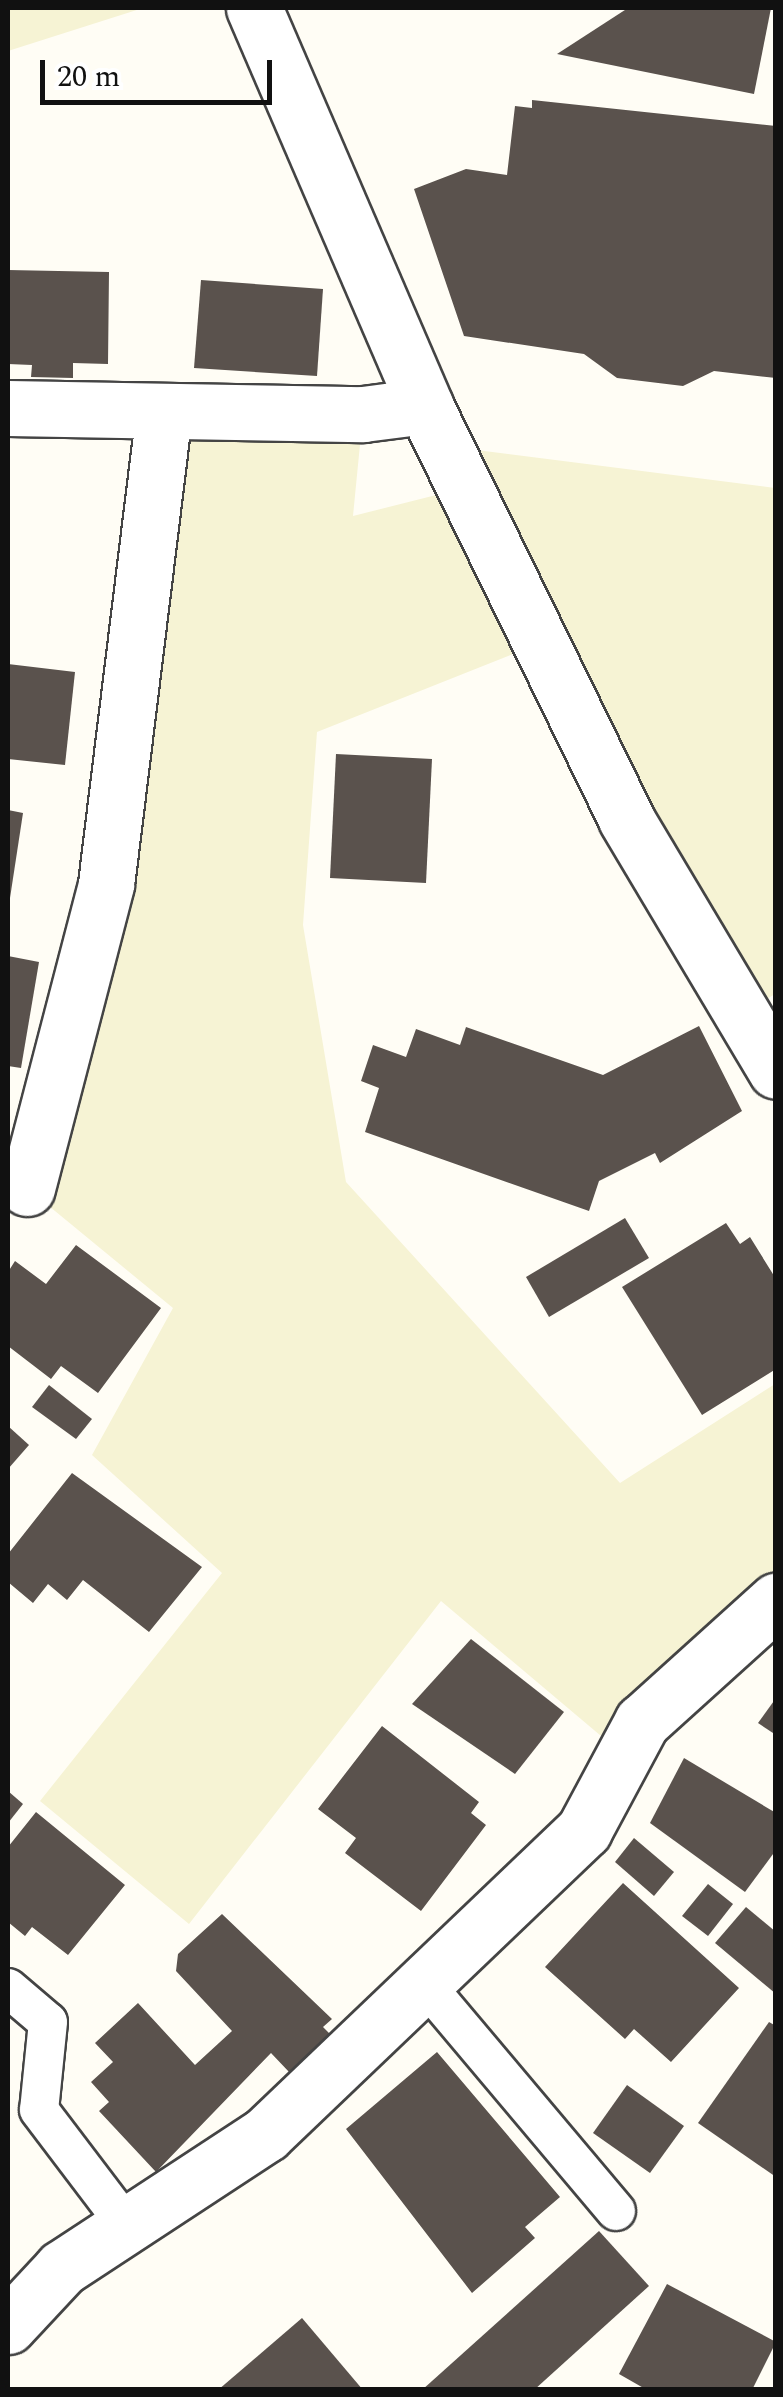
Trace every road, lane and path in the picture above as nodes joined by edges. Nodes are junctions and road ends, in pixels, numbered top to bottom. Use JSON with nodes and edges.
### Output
{"nodes":[{"id":1,"x":254,"y":8,"type":"edge"},
{"id":2,"x":425,"y":406,"type":"junction"},
{"id":3,"x":8,"y":408,"type":"edge"},
{"id":4,"x":164,"y":414,"type":"junction"},
{"id":5,"x":776,"y":1071,"type":"edge"},
{"id":6,"x":27,"y":1188,"type":"dead end"},
{"id":7,"x":776,"y":1601,"type":"edge"},
{"id":8,"x":424,"y":1984,"type":"junction"},
{"id":9,"x":8,"y":1988,"type":"edge"},
{"id":10,"x":616,"y":2212,"type":"dead end"},
{"id":11,"x":124,"y":2222,"type":"junction"},
{"id":12,"x":8,"y":2326,"type":"edge"}],
"edges":[{"from":1,"to":2,"type":"street"},
{"from":2,"to":4,"type":"street"},
{"from":2,"to":5,"type":"street"},
{"from":3,"to":4,"type":"street"},
{"from":4,"to":6,"type":"street"},
{"from":7,"to":8,"type":"street"},
{"from":8,"to":10,"type":"lane"},
{"from":8,"to":11,"type":"street"},
{"from":9,"to":11,"type":"lane"},
{"from":11,"to":12,"type":"street"}]}
